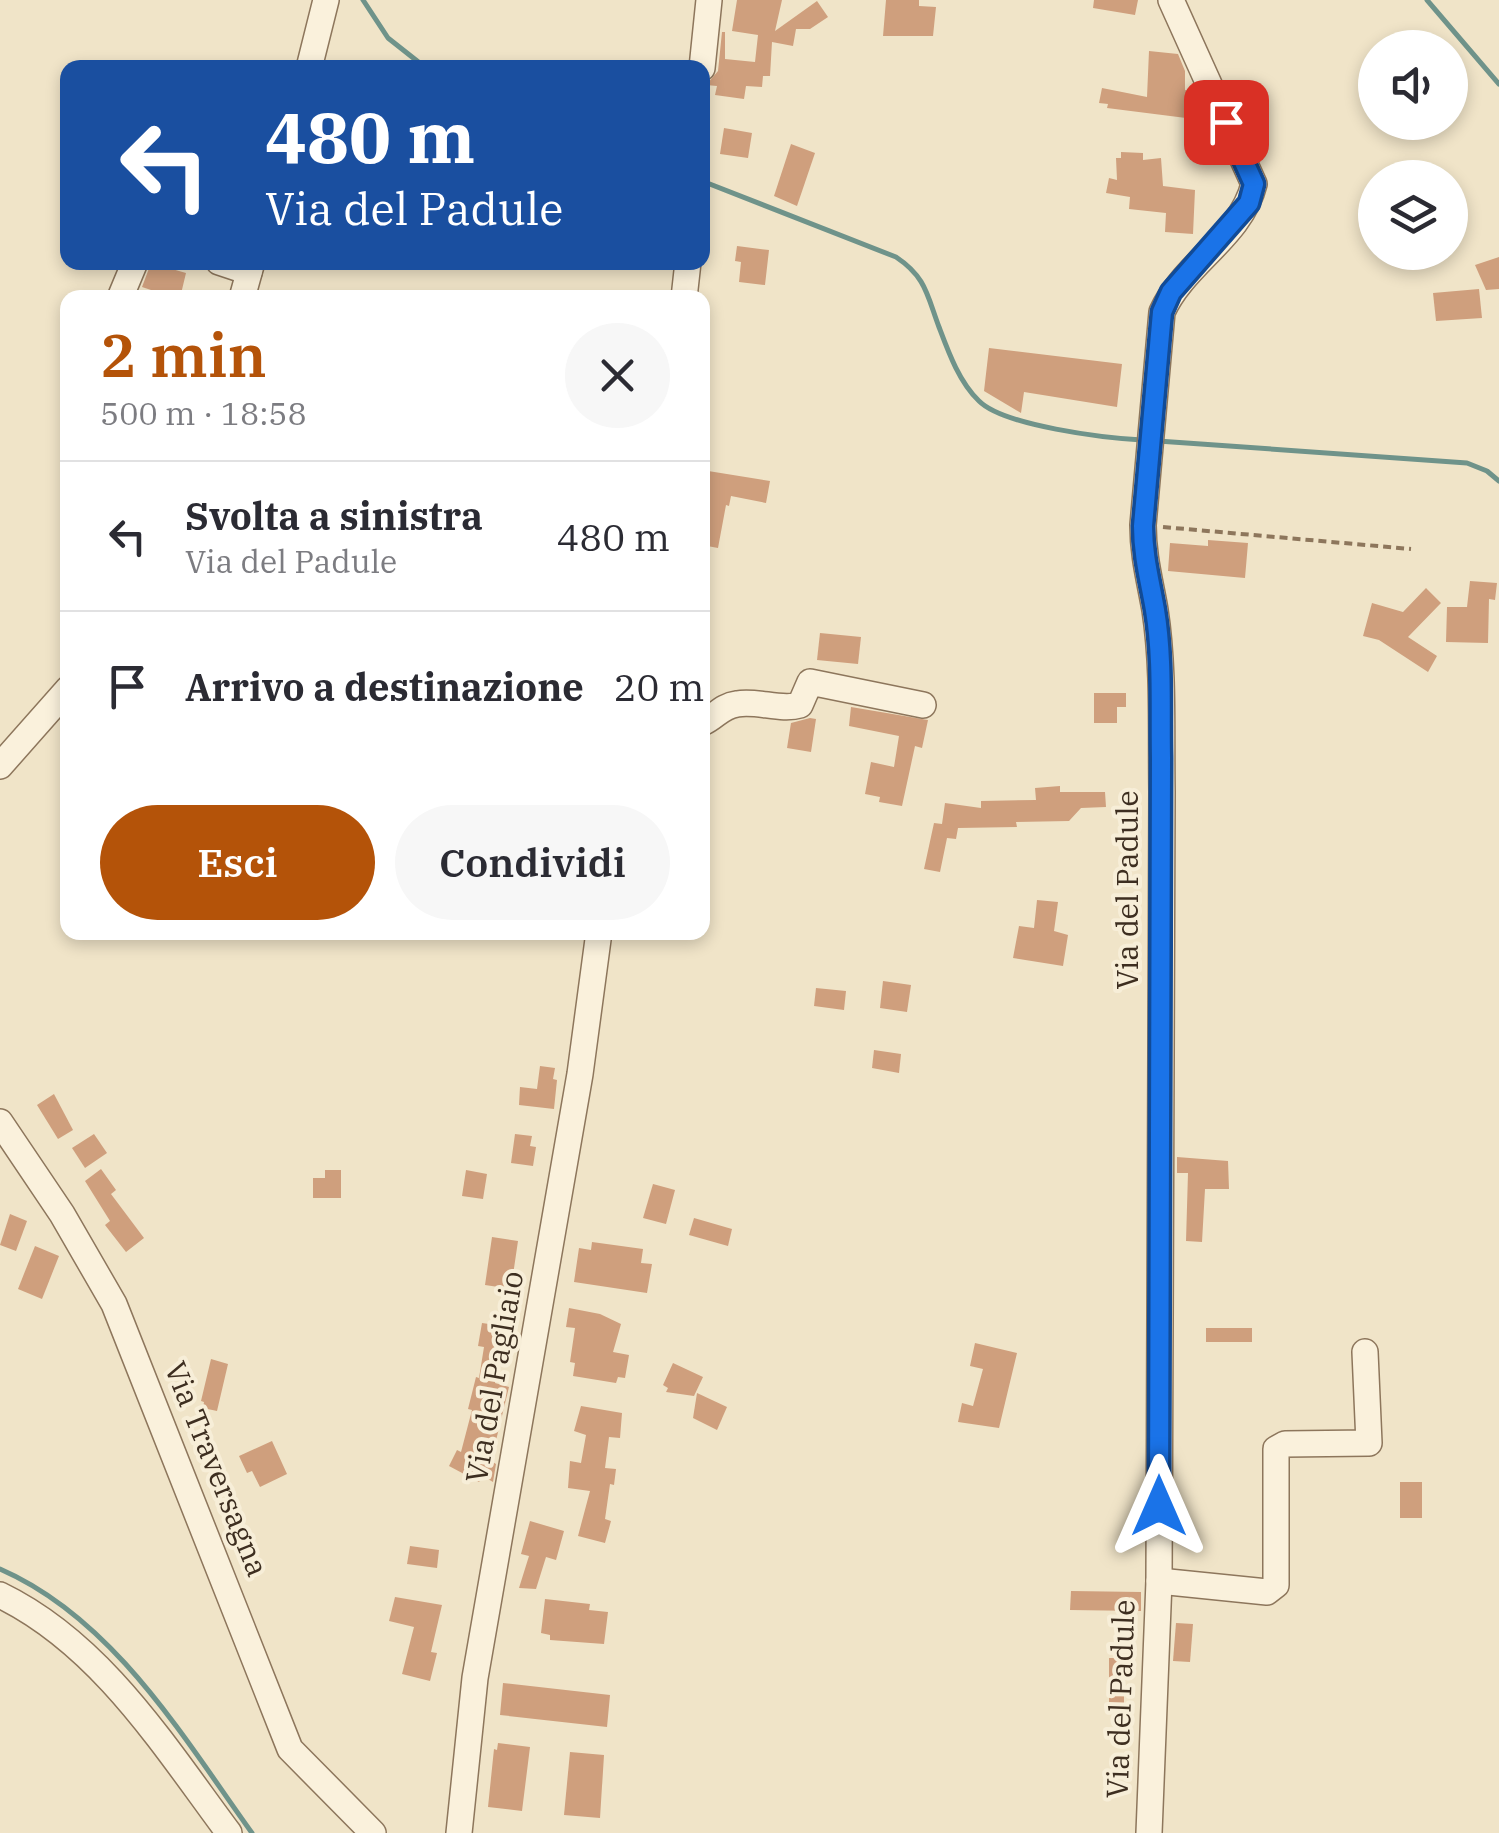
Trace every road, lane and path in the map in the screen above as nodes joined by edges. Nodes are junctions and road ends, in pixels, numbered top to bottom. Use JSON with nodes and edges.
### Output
{"nodes":[{"id":1,"x":326,"y":0,"type":"edge"},
{"id":2,"x":709,"y":0,"type":"edge"},
{"id":3,"x":1171,"y":0,"type":"edge"},
{"id":4,"x":312,"y":60,"type":"edge"},
{"id":5,"x":703,"y":60,"type":"edge"},
{"id":6,"x":1143,"y":526,"type":"junction"},
{"id":7,"x":1411,"y":549,"type":"dead end"},
{"id":8,"x":60,"y":699,"type":"edge"},
{"id":9,"x":923,"y":705,"type":"dead end"},
{"id":10,"x":710,"y":718,"type":"edge"},
{"id":11,"x":0,"y":766,"type":"edge"},
{"id":12,"x":598,"y":940,"type":"edge"},
{"id":13,"x":0,"y":1122,"type":"edge"},
{"id":14,"x":1365,"y":1352,"type":"dead end"},
{"id":15,"x":1158,"y":1581,"type":"junction"},
{"id":16,"x":0,"y":1595,"type":"edge"},
{"id":17,"x":229,"y":1833,"type":"edge"},
{"id":18,"x":373,"y":1833,"type":"edge"},
{"id":19,"x":459,"y":1833,"type":"edge"},
{"id":20,"x":1148,"y":1833,"type":"edge"}],
"edges":[{"from":1,"to":4,"type":"street"},
{"from":2,"to":5,"type":"street"},
{"from":3,"to":6,"type":"street","name":"Via del Padule"},
{"from":6,"to":7,"type":"path"},
{"from":6,"to":15,"type":"street","name":"Via del Padule"},
{"from":8,"to":11,"type":"street"},
{"from":9,"to":10,"type":"street"},
{"from":12,"to":19,"type":"street","name":"Via del Pagliaio"},
{"from":13,"to":18,"type":"street","name":"Via Traversagna"},
{"from":14,"to":15,"type":"street"},
{"from":15,"to":20,"type":"street","name":"Via del Padule"},
{"from":16,"to":17,"type":"street"}]}
